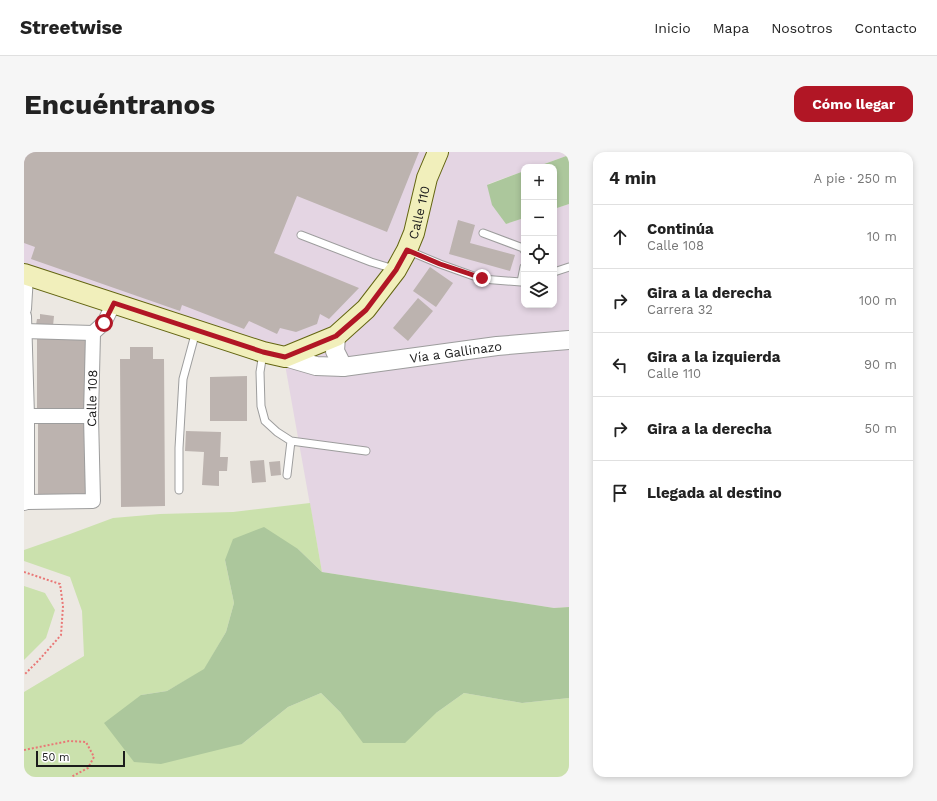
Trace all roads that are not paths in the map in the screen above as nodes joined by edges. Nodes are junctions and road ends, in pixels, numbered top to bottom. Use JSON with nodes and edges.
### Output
{"nodes":[{"id":1,"x":438,"y":152,"type":"edge"},
{"id":2,"x":483,"y":233,"type":"dead end"},
{"id":3,"x":300,"y":235,"type":"dead end"},
{"id":4,"x":521,"y":247,"type":"edge"},
{"id":5,"x":407,"y":250,"type":"junction"},
{"id":6,"x":569,"y":267,"type":"edge"},
{"id":7,"x":396,"y":270,"type":"junction"},
{"id":8,"x":557,"y":271,"type":"edge"},
{"id":9,"x":25,"y":274,"type":"edge"},
{"id":10,"x":521,"y":282,"type":"edge"},
{"id":11,"x":114,"y":303,"type":"junction"},
{"id":12,"x":24,"y":309,"type":"edge"},
{"id":13,"x":24,"y":316,"type":"edge"},
{"id":14,"x":24,"y":331,"type":"edge"},
{"id":15,"x":196,"y":331,"type":"junction"},
{"id":16,"x":93,"y":332,"type":"junction"},
{"id":17,"x":336,"y":336,"type":"junction"},
{"id":18,"x":569,"y":340,"type":"edge"},
{"id":19,"x":263,"y":352,"type":"junction"},
{"id":20,"x":285,"y":357,"type":"junction"},
{"id":21,"x":343,"y":367,"type":"junction"},
{"id":22,"x":25,"y":380,"type":"edge"},
{"id":23,"x":27,"y":416,"type":"junction"},
{"id":24,"x":91,"y":416,"type":"junction"},
{"id":25,"x":292,"y":441,"type":"junction"},
{"id":26,"x":26,"y":447,"type":"edge"},
{"id":27,"x":366,"y":451,"type":"dead end"},
{"id":28,"x":287,"y":475,"type":"dead end"},
{"id":29,"x":179,"y":490,"type":"dead end"},
{"id":30,"x":25,"y":503,"type":"edge"}],
"edges":[{"from":1,"to":5,"type":"main road","name":"Calle 110"},
{"from":2,"to":4,"type":"lane"},
{"from":3,"to":7,"type":"lane"},
{"from":5,"to":7,"type":"main road","name":"Calle 110"},
{"from":5,"to":10,"type":"lane"},
{"from":6,"to":8,"type":"lane"},
{"from":7,"to":17,"type":"main road","name":"Calle 110"},
{"from":9,"to":11,"type":"main road"},
{"from":9,"to":12,"type":"street"},
{"from":11,"to":15,"type":"main road"},
{"from":11,"to":16,"type":"street"},
{"from":13,"to":14,"type":"street"},
{"from":14,"to":16,"type":"street"},
{"from":14,"to":22,"type":"street"},
{"from":15,"to":19,"type":"main road"},
{"from":15,"to":29,"type":"lane"},
{"from":16,"to":24,"type":"street","name":"Calle 108"},
{"from":17,"to":20,"type":"main road","name":"Calle 110"},
{"from":17,"to":21,"type":"street"},
{"from":18,"to":21,"type":"street","name":"Vía a Gallinazo"},
{"from":19,"to":20,"type":"main road"},
{"from":19,"to":25,"type":"lane"},
{"from":20,"to":21,"type":"street","name":"Vía a Gallinazo"},
{"from":22,"to":23,"type":"street"},
{"from":23,"to":24,"type":"street"},
{"from":23,"to":26,"type":"street"},
{"from":24,"to":30,"type":"street","name":"Calle 108"},
{"from":25,"to":27,"type":"lane"},
{"from":25,"to":28,"type":"lane"},
{"from":26,"to":30,"type":"street"}]}
